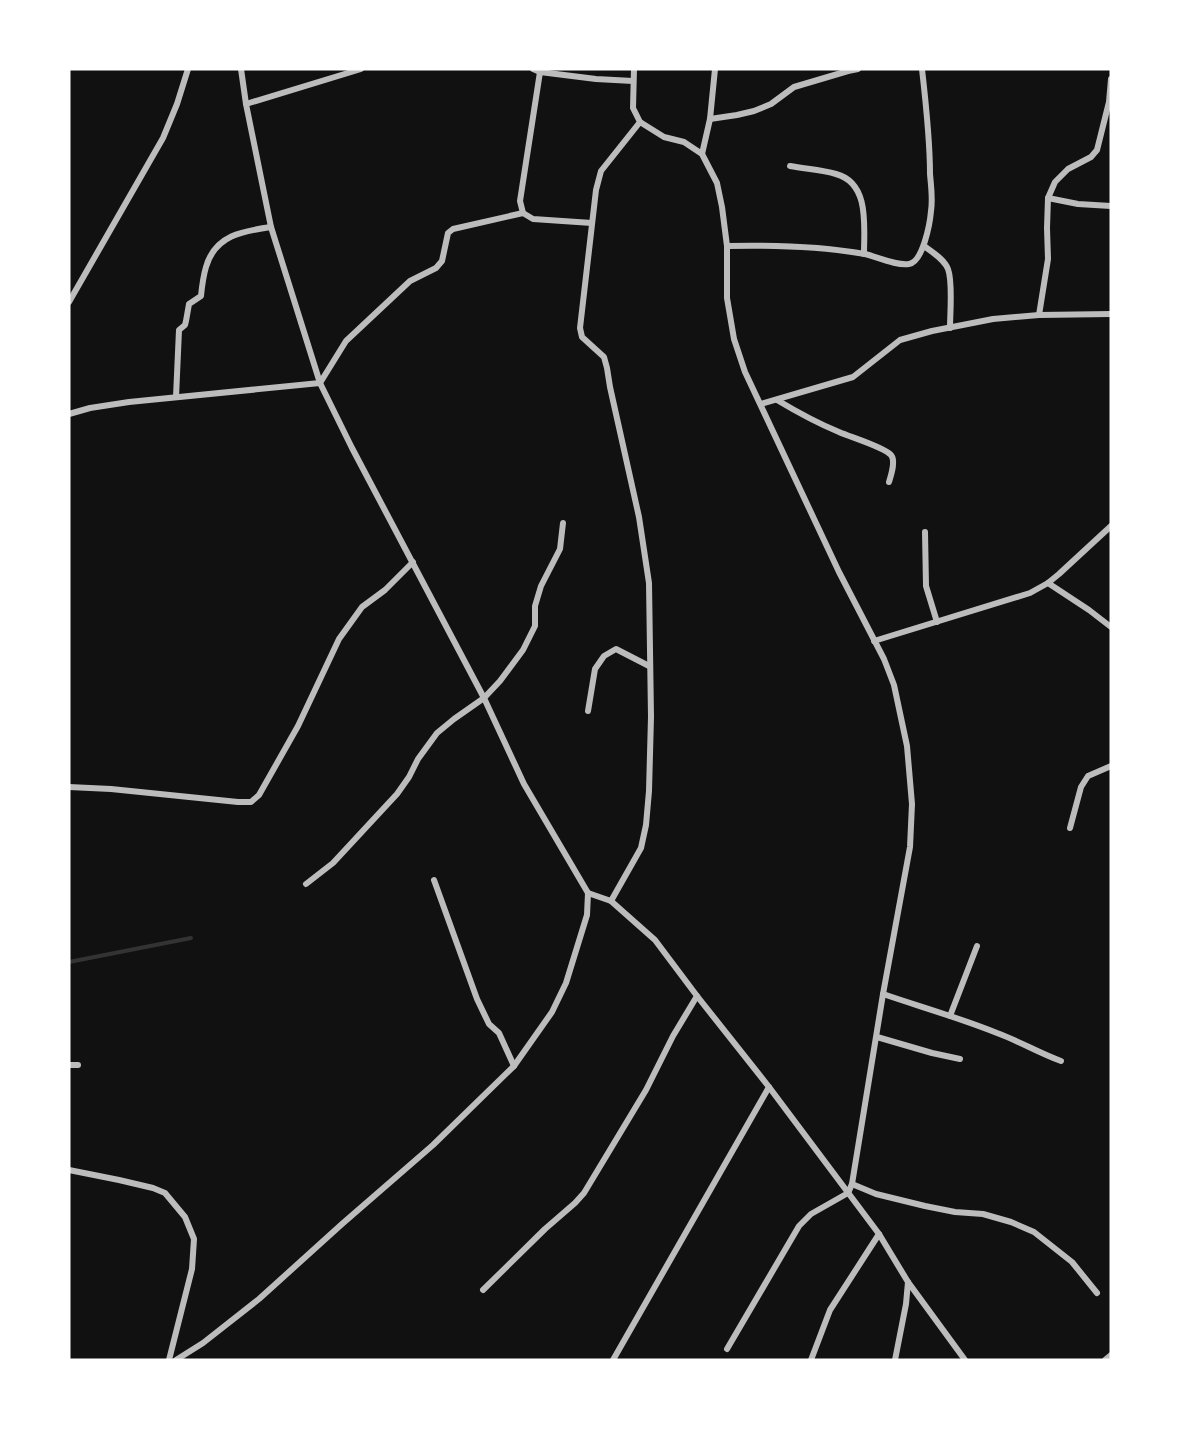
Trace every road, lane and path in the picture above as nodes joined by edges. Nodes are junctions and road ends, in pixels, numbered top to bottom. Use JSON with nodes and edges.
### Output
{"nodes":[{"id":1,"x":188,"y":69,"type":"edge"},
{"id":2,"x":241,"y":69,"type":"edge"},
{"id":3,"x":361,"y":69,"type":"edge"},
{"id":4,"x":634,"y":69,"type":"edge"},
{"id":5,"x":715,"y":69,"type":"edge"},
{"id":6,"x":858,"y":69,"type":"edge"},
{"id":7,"x":922,"y":69,"type":"edge"},
{"id":8,"x":536,"y":70,"type":"edge"},
{"id":9,"x":1111,"y":79,"type":"edge"},
{"id":10,"x":633,"y":81,"type":"junction"},
{"id":11,"x":246,"y":104,"type":"junction"},
{"id":12,"x":710,"y":119,"type":"junction"},
{"id":13,"x":640,"y":122,"type":"junction"},
{"id":14,"x":702,"y":154,"type":"junction"},
{"id":15,"x":790,"y":166,"type":"dead end"},
{"id":16,"x":1048,"y":198,"type":"junction"},
{"id":17,"x":1111,"y":206,"type":"edge"},
{"id":18,"x":523,"y":213,"type":"junction"},
{"id":19,"x":592,"y":223,"type":"junction"},
{"id":20,"x":271,"y":227,"type":"junction"},
{"id":21,"x":727,"y":246,"type":"junction"},
{"id":22,"x":924,"y":246,"type":"junction"},
{"id":23,"x":864,"y":254,"type":"junction"},
{"id":24,"x":69,"y":302,"type":"edge"},
{"id":25,"x":1111,"y":314,"type":"edge"},
{"id":26,"x":1039,"y":315,"type":"junction"},
{"id":27,"x":950,"y":328,"type":"junction"},
{"id":28,"x":320,"y":383,"type":"junction"},
{"id":29,"x":176,"y":397,"type":"junction"},
{"id":30,"x":777,"y":400,"type":"junction"},
{"id":31,"x":760,"y":404,"type":"junction"},
{"id":32,"x":69,"y":414,"type":"edge"},
{"id":33,"x":889,"y":482,"type":"dead end"},
{"id":34,"x":563,"y":523,"type":"dead end"},
{"id":35,"x":1111,"y":526,"type":"edge"},
{"id":36,"x":925,"y":532,"type":"dead end"},
{"id":37,"x":413,"y":562,"type":"junction"},
{"id":38,"x":1048,"y":583,"type":"junction"},
{"id":39,"x":938,"y":622,"type":"junction"},
{"id":40,"x":1110,"y":624,"type":"edge"},
{"id":41,"x":874,"y":641,"type":"junction"},
{"id":42,"x":649,"y":666,"type":"junction"},
{"id":43,"x":484,"y":699,"type":"junction"},
{"id":44,"x":588,"y":711,"type":"dead end"},
{"id":45,"x":1111,"y":766,"type":"edge"},
{"id":46,"x":69,"y":787,"type":"edge"},
{"id":47,"x":1070,"y":828,"type":"dead end"},
{"id":48,"x":434,"y":880,"type":"dead end"},
{"id":49,"x":306,"y":884,"type":"dead end"},
{"id":50,"x":588,"y":893,"type":"junction"},
{"id":51,"x":611,"y":901,"type":"junction"},
{"id":52,"x":977,"y":946,"type":"dead end"},
{"id":53,"x":883,"y":994,"type":"junction"},
{"id":54,"x":697,"y":996,"type":"junction"},
{"id":55,"x":950,"y":1016,"type":"junction"},
{"id":56,"x":877,"y":1037,"type":"junction"},
{"id":57,"x":960,"y":1059,"type":"dead end"},
{"id":58,"x":1060,"y":1062,"type":"dead end"},
{"id":59,"x":69,"y":1065,"type":"edge"},
{"id":60,"x":78,"y":1065,"type":"dead end"},
{"id":61,"x":514,"y":1066,"type":"junction"},
{"id":62,"x":769,"y":1087,"type":"junction"},
{"id":63,"x":69,"y":1170,"type":"edge"},
{"id":64,"x":852,"y":1184,"type":"junction"},
{"id":65,"x":848,"y":1193,"type":"junction"},
{"id":66,"x":879,"y":1234,"type":"junction"},
{"id":67,"x":908,"y":1281,"type":"junction"},
{"id":68,"x":483,"y":1290,"type":"dead end"},
{"id":69,"x":1097,"y":1293,"type":"dead end"},
{"id":70,"x":727,"y":1348,"type":"dead end"},
{"id":71,"x":1111,"y":1355,"type":"edge"},
{"id":72,"x":963,"y":1358,"type":"edge"},
{"id":73,"x":169,"y":1360,"type":"edge"},
{"id":74,"x":176,"y":1360,"type":"edge"},
{"id":75,"x":613,"y":1360,"type":"edge"},
{"id":76,"x":811,"y":1360,"type":"edge"},
{"id":77,"x":896,"y":1360,"type":"edge"},
{"id":78,"x":1105,"y":1360,"type":"edge"}],
"edges":[{"from":1,"to":24,"type":"street"},
{"from":2,"to":11,"type":"street"},
{"from":3,"to":11,"type":"street"},
{"from":4,"to":10,"type":"street"},
{"from":5,"to":12,"type":"street"},
{"from":6,"to":12,"type":"street"},
{"from":7,"to":22,"type":"street"},
{"from":8,"to":10,"type":"street"},
{"from":8,"to":18,"type":"street"},
{"from":9,"to":16,"type":"street"},
{"from":10,"to":13,"type":"street"},
{"from":11,"to":20,"type":"street"},
{"from":12,"to":14,"type":"street"},
{"from":13,"to":14,"type":"street"},
{"from":13,"to":19,"type":"street"},
{"from":14,"to":21,"type":"street"},
{"from":15,"to":23,"type":"street"},
{"from":16,"to":17,"type":"street"},
{"from":16,"to":26,"type":"street"},
{"from":18,"to":19,"type":"street"},
{"from":18,"to":28,"type":"street"},
{"from":19,"to":42,"type":"street"},
{"from":20,"to":28,"type":"street"},
{"from":20,"to":29,"type":"street"},
{"from":21,"to":23,"type":"street"},
{"from":21,"to":31,"type":"street"},
{"from":22,"to":23,"type":"street"},
{"from":22,"to":27,"type":"street"},
{"from":25,"to":26,"type":"street"},
{"from":26,"to":27,"type":"street"},
{"from":27,"to":30,"type":"street"},
{"from":28,"to":29,"type":"street"},
{"from":28,"to":37,"type":"street"},
{"from":29,"to":32,"type":"street"},
{"from":30,"to":31,"type":"street"},
{"from":30,"to":33,"type":"street"},
{"from":31,"to":41,"type":"street"},
{"from":34,"to":43,"type":"street"},
{"from":35,"to":38,"type":"street"},
{"from":36,"to":39,"type":"street"},
{"from":37,"to":43,"type":"street"},
{"from":37,"to":46,"type":"street"},
{"from":38,"to":39,"type":"street"},
{"from":38,"to":40,"type":"street"},
{"from":39,"to":41,"type":"street"},
{"from":41,"to":53,"type":"street"},
{"from":42,"to":44,"type":"street"},
{"from":42,"to":51,"type":"street"},
{"from":43,"to":49,"type":"street"},
{"from":43,"to":50,"type":"street"},
{"from":45,"to":47,"type":"street"},
{"from":48,"to":61,"type":"street"},
{"from":50,"to":51,"type":"street"},
{"from":50,"to":61,"type":"street"},
{"from":51,"to":54,"type":"street"},
{"from":52,"to":55,"type":"street"},
{"from":53,"to":55,"type":"street"},
{"from":53,"to":56,"type":"street"},
{"from":54,"to":62,"type":"street"},
{"from":54,"to":68,"type":"street"},
{"from":55,"to":58,"type":"street"},
{"from":56,"to":57,"type":"street"},
{"from":56,"to":64,"type":"street"},
{"from":59,"to":60,"type":"street"},
{"from":61,"to":74,"type":"street"},
{"from":62,"to":65,"type":"street"},
{"from":62,"to":75,"type":"street"},
{"from":63,"to":73,"type":"street"},
{"from":64,"to":65,"type":"street"},
{"from":64,"to":69,"type":"street"},
{"from":65,"to":66,"type":"street"},
{"from":65,"to":70,"type":"street"},
{"from":66,"to":67,"type":"street"},
{"from":66,"to":76,"type":"street"},
{"from":67,"to":72,"type":"street"},
{"from":67,"to":77,"type":"street"},
{"from":71,"to":78,"type":"street"}]}
